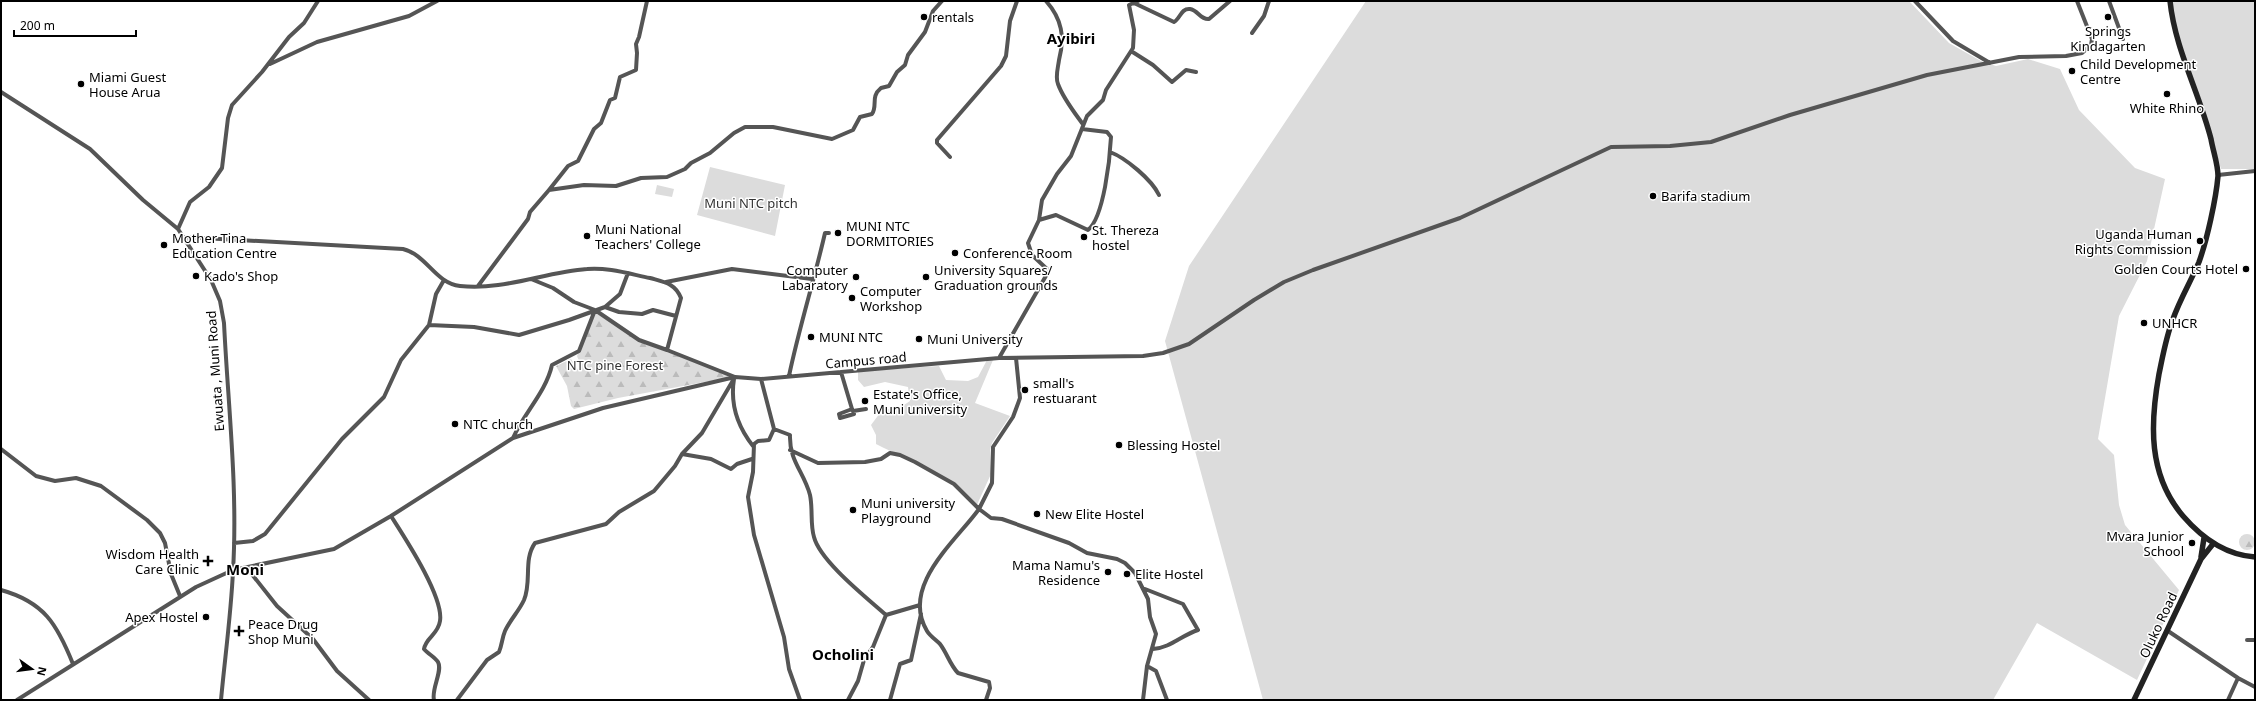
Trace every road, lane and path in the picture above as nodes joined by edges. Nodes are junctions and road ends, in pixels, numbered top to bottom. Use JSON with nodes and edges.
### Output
{"nodes":[{"id":1,"x":318,"y":1,"type":"edge"},
{"id":2,"x":437,"y":1,"type":"edge"},
{"id":3,"x":647,"y":1,"type":"edge"},
{"id":4,"x":942,"y":1,"type":"edge"},
{"id":5,"x":1017,"y":1,"type":"edge"},
{"id":6,"x":1046,"y":1,"type":"edge"},
{"id":7,"x":1230,"y":1,"type":"edge"},
{"id":8,"x":1269,"y":1,"type":"edge"},
{"id":9,"x":1915,"y":1,"type":"edge"},
{"id":10,"x":2077,"y":1,"type":"edge"},
{"id":11,"x":2109,"y":1,"type":"edge"},
{"id":12,"x":2170,"y":1,"type":"edge"},
{"id":13,"x":1136,"y":2,"type":"edge"},
{"id":14,"x":1128,"y":3,"type":"edge"},
{"id":15,"x":1252,"y":33,"type":"dead end"},
{"id":16,"x":2123,"y":40,"type":"dead end"},
{"id":17,"x":1131,"y":51,"type":"junction"},
{"id":18,"x":1990,"y":63,"type":"junction"},
{"id":19,"x":268,"y":65,"type":"junction"},
{"id":20,"x":1196,"y":72,"type":"dead end"},
{"id":21,"x":1,"y":92,"type":"edge"},
{"id":22,"x":1082,"y":123,"type":"junction"},
{"id":23,"x":1082,"y":129,"type":"junction"},
{"id":24,"x":1110,"y":152,"type":"junction"},
{"id":25,"x":950,"y":157,"type":"dead end"},
{"id":26,"x":2255,"y":171,"type":"edge"},
{"id":27,"x":2218,"y":176,"type":"junction"},
{"id":28,"x":549,"y":190,"type":"junction"},
{"id":29,"x":1159,"y":195,"type":"dead end"},
{"id":30,"x":1039,"y":220,"type":"junction"},
{"id":31,"x":178,"y":229,"type":"junction"},
{"id":32,"x":829,"y":233,"type":"dead end"},
{"id":33,"x":184,"y":237,"type":"junction"},
{"id":34,"x":628,"y":273,"type":"junction"},
{"id":35,"x":531,"y":279,"type":"junction"},
{"id":36,"x":812,"y":279,"type":"dead end"},
{"id":37,"x":444,"y":280,"type":"junction"},
{"id":38,"x":666,"y":282,"type":"junction"},
{"id":39,"x":478,"y":286,"type":"junction"},
{"id":40,"x":605,"y":307,"type":"junction"},
{"id":41,"x":595,"y":310,"type":"junction"},
{"id":42,"x":676,"y":316,"type":"junction"},
{"id":43,"x":429,"y":325,"type":"junction"},
{"id":44,"x":667,"y":350,"type":"junction"},
{"id":45,"x":999,"y":358,"type":"junction"},
{"id":46,"x":1016,"y":358,"type":"junction"},
{"id":47,"x":841,"y":372,"type":"junction"},
{"id":48,"x":790,"y":376,"type":"junction"},
{"id":49,"x":735,"y":377,"type":"junction"},
{"id":50,"x":761,"y":379,"type":"junction"},
{"id":51,"x":866,"y":409,"type":"dead end"},
{"id":52,"x":774,"y":429,"type":"junction"},
{"id":53,"x":513,"y":438,"type":"junction"},
{"id":54,"x":754,"y":446,"type":"junction"},
{"id":55,"x":1,"y":449,"type":"edge"},
{"id":56,"x":790,"y":450,"type":"junction"},
{"id":57,"x":682,"y":454,"type":"junction"},
{"id":58,"x":752,"y":459,"type":"junction"},
{"id":59,"x":979,"y":509,"type":"junction"},
{"id":60,"x":391,"y":516,"type":"junction"},
{"id":61,"x":2204,"y":538,"type":"junction"},
{"id":62,"x":234,"y":543,"type":"junction"},
{"id":63,"x":2213,"y":544,"type":"junction"},
{"id":64,"x":2255,"y":557,"type":"edge"},
{"id":65,"x":2201,"y":560,"type":"junction"},
{"id":66,"x":247,"y":568,"type":"junction"},
{"id":67,"x":233,"y":570,"type":"junction"},
{"id":68,"x":1144,"y":588,"type":"junction"},
{"id":69,"x":1,"y":590,"type":"edge"},
{"id":70,"x":180,"y":596,"type":"junction"},
{"id":71,"x":920,"y":605,"type":"junction"},
{"id":72,"x":921,"y":614,"type":"junction"},
{"id":73,"x":886,"y":615,"type":"junction"},
{"id":74,"x":2168,"y":631,"type":"junction"},
{"id":75,"x":2247,"y":640,"type":"dead end"},
{"id":76,"x":2255,"y":640,"type":"edge"},
{"id":77,"x":1153,"y":649,"type":"junction"},
{"id":78,"x":73,"y":664,"type":"junction"},
{"id":79,"x":1147,"y":666,"type":"junction"},
{"id":80,"x":2238,"y":678,"type":"junction"},
{"id":81,"x":2255,"y":687,"type":"edge"},
{"id":82,"x":18,"y":700,"type":"edge"},
{"id":83,"x":221,"y":700,"type":"edge"},
{"id":84,"x":369,"y":700,"type":"edge"},
{"id":85,"x":434,"y":700,"type":"edge"},
{"id":86,"x":457,"y":700,"type":"edge"},
{"id":87,"x":800,"y":700,"type":"edge"},
{"id":88,"x":848,"y":700,"type":"edge"},
{"id":89,"x":890,"y":700,"type":"edge"},
{"id":90,"x":986,"y":700,"type":"edge"},
{"id":91,"x":1143,"y":700,"type":"edge"},
{"id":92,"x":1167,"y":700,"type":"edge"},
{"id":93,"x":2134,"y":700,"type":"edge"},
{"id":94,"x":2228,"y":700,"type":"edge"}],
"edges":[{"from":1,"to":19,"type":"street"},
{"from":2,"to":19,"type":"street"},
{"from":3,"to":28,"type":"street"},
{"from":4,"to":28,"type":"street"},
{"from":5,"to":25,"type":"street"},
{"from":6,"to":22,"type":"street"},
{"from":7,"to":13,"type":"street"},
{"from":8,"to":15,"type":"street"},
{"from":9,"to":18,"type":"street"},
{"from":10,"to":18,"type":"street","name":"Campus road"},
{"from":11,"to":16,"type":"street"},
{"from":12,"to":27,"type":"main road"},
{"from":13,"to":14,"type":"street"},
{"from":14,"to":17,"type":"street"},
{"from":17,"to":20,"type":"street"},
{"from":17,"to":22,"type":"street"},
{"from":18,"to":46,"type":"street","name":"Campus road"},
{"from":19,"to":31,"type":"street"},
{"from":21,"to":31,"type":"street","name":"Ewuata , Muni Road"},
{"from":22,"to":23,"type":"street"},
{"from":23,"to":24,"type":"street"},
{"from":23,"to":30,"type":"street"},
{"from":24,"to":29,"type":"street"},
{"from":24,"to":30,"type":"street"},
{"from":26,"to":27,"type":"street"},
{"from":27,"to":61,"type":"main road"},
{"from":28,"to":39,"type":"street"},
{"from":30,"to":45,"type":"street"},
{"from":31,"to":33,"type":"street","name":"Ewuata , Muni Road"},
{"from":32,"to":48,"type":"street"},
{"from":33,"to":37,"type":"street"},
{"from":33,"to":62,"type":"street","name":"Ewuata , Muni Road"},
{"from":34,"to":35,"type":"street"},
{"from":34,"to":38,"type":"street"},
{"from":34,"to":40,"type":"street"},
{"from":35,"to":39,"type":"street"},
{"from":35,"to":41,"type":"street"},
{"from":36,"to":38,"type":"street"},
{"from":37,"to":39,"type":"street"},
{"from":37,"to":43,"type":"street"},
{"from":38,"to":42,"type":"street"},
{"from":40,"to":41,"type":"street"},
{"from":40,"to":42,"type":"street"},
{"from":41,"to":43,"type":"street"},
{"from":41,"to":44,"type":"street"},
{"from":41,"to":53,"type":"street"},
{"from":42,"to":44,"type":"street"},
{"from":43,"to":62,"type":"street"},
{"from":44,"to":49,"type":"street"},
{"from":45,"to":46,"type":"street","name":"Campus road"},
{"from":45,"to":47,"type":"street","name":"Campus road"},
{"from":46,"to":59,"type":"street"},
{"from":47,"to":48,"type":"street","name":"Campus road"},
{"from":47,"to":51,"type":"street"},
{"from":48,"to":50,"type":"street","name":"Campus road"},
{"from":49,"to":50,"type":"street","name":"Campus road"},
{"from":49,"to":53,"type":"street"},
{"from":49,"to":54,"type":"street"},
{"from":49,"to":57,"type":"street"},
{"from":50,"to":52,"type":"street"},
{"from":52,"to":54,"type":"street"},
{"from":52,"to":56,"type":"street"},
{"from":53,"to":60,"type":"street"},
{"from":54,"to":58,"type":"street"},
{"from":55,"to":70,"type":"street"},
{"from":56,"to":59,"type":"street"},
{"from":56,"to":73,"type":"street"},
{"from":57,"to":58,"type":"street"},
{"from":57,"to":86,"type":"street"},
{"from":58,"to":87,"type":"street"},
{"from":59,"to":68,"type":"street"},
{"from":59,"to":71,"type":"street"},
{"from":60,"to":66,"type":"street"},
{"from":60,"to":85,"type":"street"},
{"from":61,"to":63,"type":"main road"},
{"from":61,"to":65,"type":"main road","name":"Oluko Road"},
{"from":62,"to":67,"type":"street","name":"Ewuata , Muni Road"},
{"from":63,"to":64,"type":"main road"},
{"from":63,"to":65,"type":"main road","name":"Oluko Road"},
{"from":65,"to":74,"type":"main road","name":"Oluko Road"},
{"from":66,"to":67,"type":"street"},
{"from":66,"to":84,"type":"street"},
{"from":67,"to":70,"type":"street"},
{"from":67,"to":83,"type":"street","name":"Ewuata , Muni Road"},
{"from":68,"to":77,"type":"street"},
{"from":68,"to":77,"type":"street"},
{"from":69,"to":78,"type":"street"},
{"from":70,"to":78,"type":"street"},
{"from":71,"to":72,"type":"street"},
{"from":71,"to":73,"type":"street"},
{"from":72,"to":89,"type":"street"},
{"from":72,"to":90,"type":"street"},
{"from":73,"to":88,"type":"street"},
{"from":74,"to":80,"type":"street"},
{"from":74,"to":93,"type":"main road","name":"Oluko Road"},
{"from":75,"to":76,"type":"street"},
{"from":77,"to":79,"type":"street"},
{"from":78,"to":82,"type":"street"},
{"from":79,"to":91,"type":"street"},
{"from":79,"to":92,"type":"street"},
{"from":80,"to":81,"type":"street"},
{"from":80,"to":94,"type":"street"}]}
